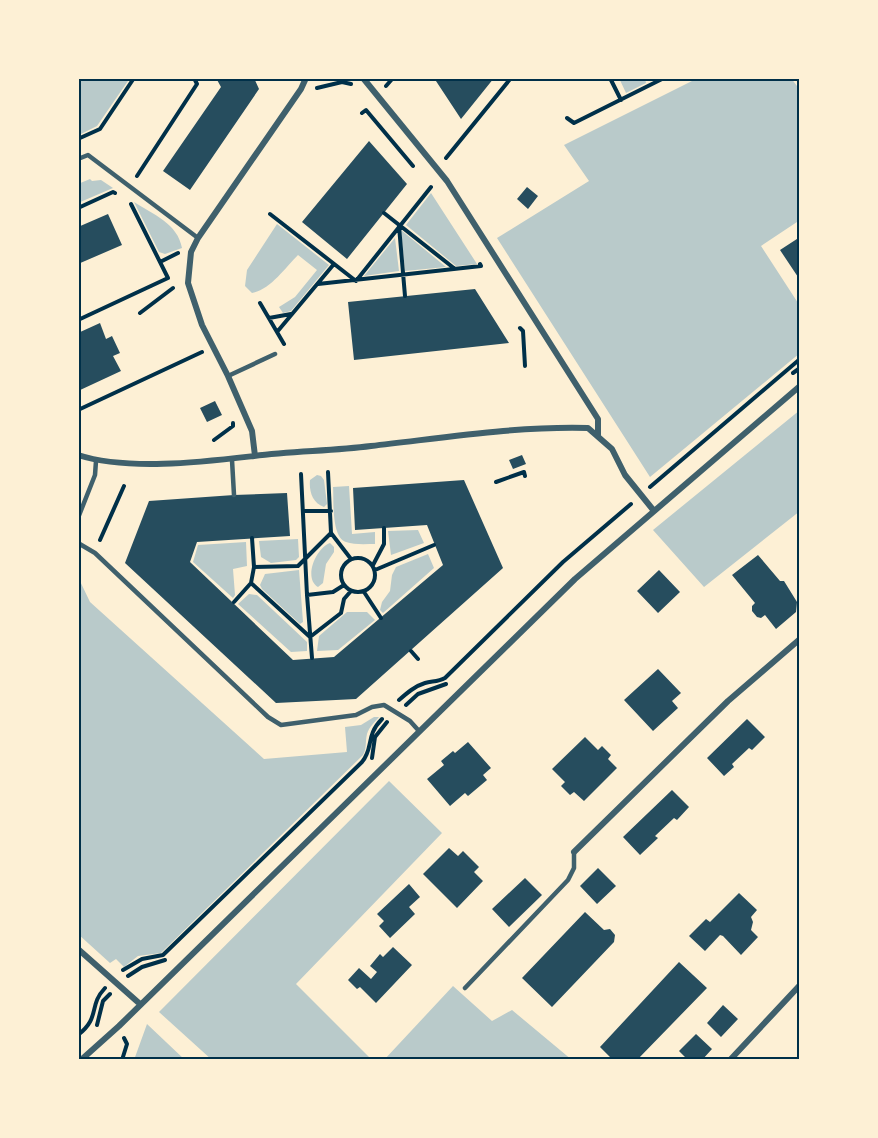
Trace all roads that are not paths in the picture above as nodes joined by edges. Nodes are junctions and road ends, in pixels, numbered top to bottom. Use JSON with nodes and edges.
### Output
{"nodes":[{"id":1,"x":306,"y":78,"type":"edge"},
{"id":2,"x":363,"y":78,"type":"edge"},
{"id":3,"x":78,"y":159,"type":"edge"},
{"id":4,"x":198,"y":238,"type":"junction"},
{"id":5,"x":275,"y":354,"type":"dead end"},
{"id":6,"x":228,"y":376,"type":"junction"},
{"id":7,"x":800,"y":386,"type":"edge"},
{"id":8,"x":598,"y":435,"type":"junction"},
{"id":9,"x":78,"y":455,"type":"edge"},
{"id":10,"x":255,"y":456,"type":"junction"},
{"id":11,"x":232,"y":459,"type":"junction"},
{"id":12,"x":96,"y":461,"type":"junction"},
{"id":13,"x":234,"y":495,"type":"dead end"},
{"id":14,"x":654,"y":511,"type":"junction"},
{"id":15,"x":78,"y":518,"type":"edge"},
{"id":16,"x":78,"y":543,"type":"edge"},
{"id":17,"x":800,"y":639,"type":"edge"},
{"id":18,"x":419,"y":731,"type":"junction"},
{"id":19,"x":574,"y":852,"type":"joint"},
{"id":20,"x":78,"y":949,"type":"edge"},
{"id":21,"x":800,"y":985,"type":"edge"},
{"id":22,"x":465,"y":988,"type":"dead end"},
{"id":23,"x":140,"y":1004,"type":"junction"},
{"id":24,"x":81,"y":1060,"type":"edge"},
{"id":25,"x":730,"y":1060,"type":"edge"}],
"edges":[{"from":1,"to":4,"type":"street"},
{"from":2,"to":8,"type":"street"},
{"from":3,"to":4,"type":"lane"},
{"from":4,"to":6,"type":"street"},
{"from":5,"to":6,"type":"lane"},
{"from":6,"to":10,"type":"street"},
{"from":7,"to":14,"type":"street"},
{"from":8,"to":10,"type":"street"},
{"from":8,"to":14,"type":"street"},
{"from":9,"to":12,"type":"street"},
{"from":10,"to":11,"type":"street"},
{"from":11,"to":12,"type":"street"},
{"from":11,"to":13,"type":"lane"},
{"from":12,"to":15,"type":"lane"},
{"from":14,"to":18,"type":"street"},
{"from":16,"to":18,"type":"lane"},
{"from":17,"to":19,"type":"street"},
{"from":18,"to":23,"type":"street"},
{"from":19,"to":22,"type":"lane"},
{"from":20,"to":23,"type":"street"},
{"from":21,"to":25,"type":"street"},
{"from":23,"to":24,"type":"street"}]}
